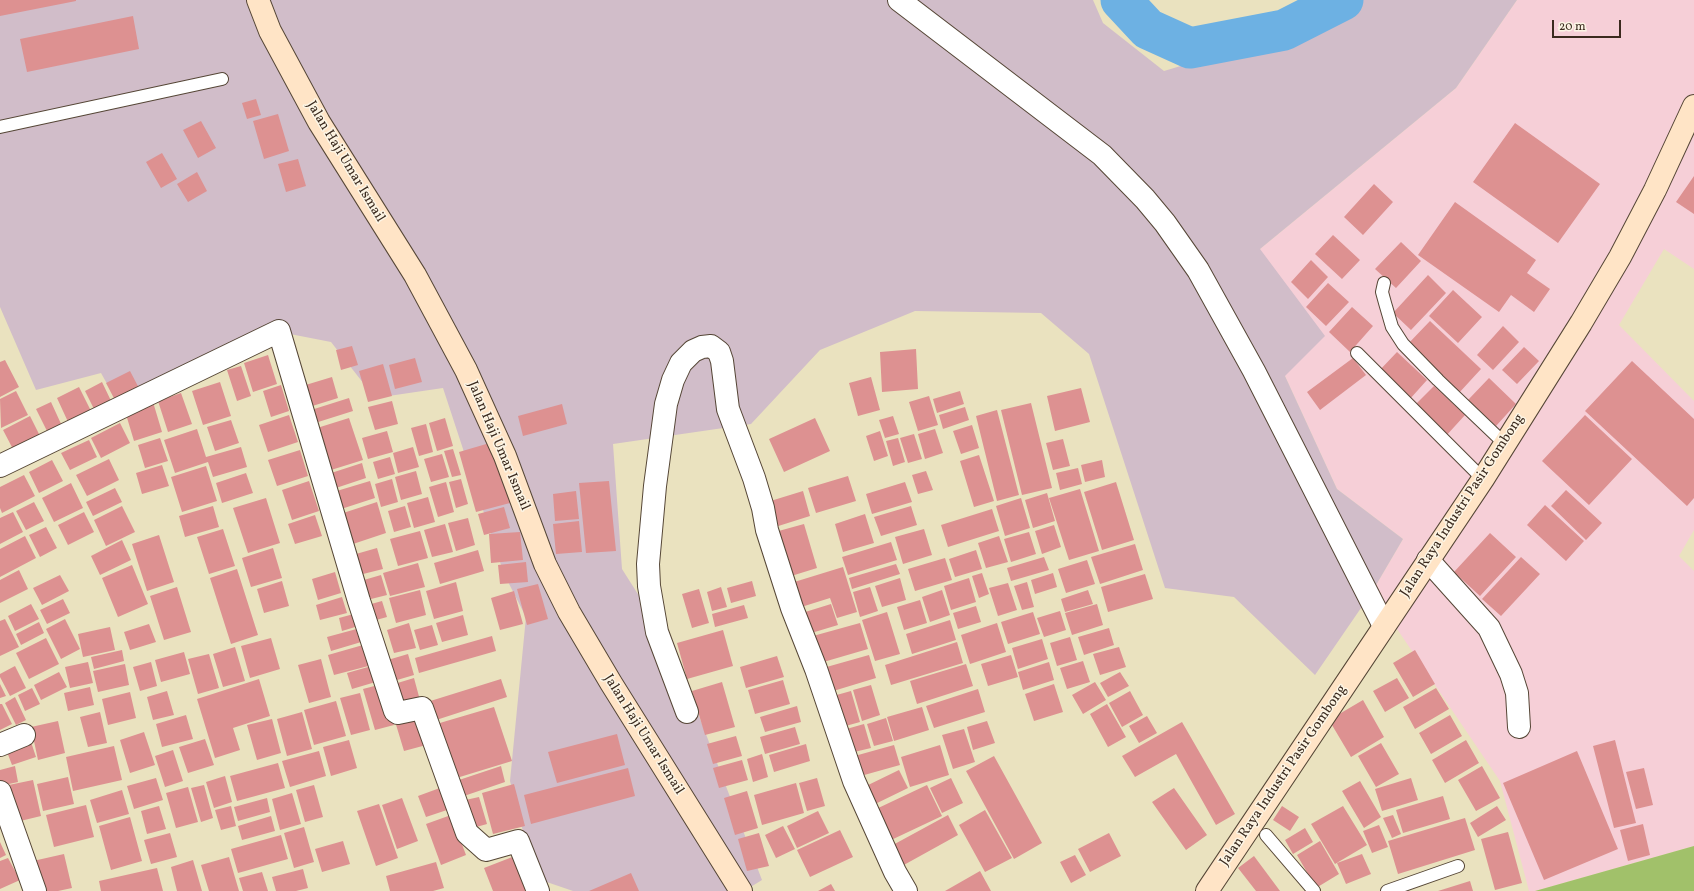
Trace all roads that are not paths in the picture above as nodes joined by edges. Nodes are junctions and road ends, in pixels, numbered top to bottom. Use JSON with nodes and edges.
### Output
{"nodes":[{"id":1,"x":258,"y":0,"type":"edge"},
{"id":2,"x":899,"y":0,"type":"edge"},
{"id":3,"x":222,"y":79,"type":"dead end"},
{"id":4,"x":1694,"y":106,"type":"edge"},
{"id":5,"x":0,"y":127,"type":"edge"},
{"id":6,"x":1384,"y":282,"type":"dead end"},
{"id":7,"x":1357,"y":353,"type":"dead end"},
{"id":8,"x":1505,"y":444,"type":"junction"},
{"id":9,"x":0,"y":466,"type":"edge"},
{"id":10,"x":1483,"y":479,"type":"junction"},
{"id":11,"x":1428,"y":560,"type":"junction"},
{"id":12,"x":1384,"y":626,"type":"junction"},
{"id":13,"x":687,"y":712,"type":"dead end"},
{"id":14,"x":1519,"y":728,"type":"dead end"},
{"id":15,"x":24,"y":734,"type":"dead end"},
{"id":16,"x":0,"y":744,"type":"edge"},
{"id":17,"x":0,"y":792,"type":"edge"},
{"id":18,"x":5,"y":822,"type":"edge"},
{"id":19,"x":1266,"y":835,"type":"dead end"},
{"id":20,"x":1458,"y":866,"type":"dead end"},
{"id":21,"x":35,"y":891,"type":"edge"},
{"id":22,"x":538,"y":891,"type":"edge"},
{"id":23,"x":740,"y":891,"type":"edge"},
{"id":24,"x":906,"y":891,"type":"edge"},
{"id":25,"x":1207,"y":891,"type":"edge"},
{"id":26,"x":1314,"y":891,"type":"edge"},
{"id":27,"x":1387,"y":891,"type":"edge"}],
"edges":[{"from":1,"to":23,"type":"main road","name":"Jalan Haji Umar Ismail"},
{"from":2,"to":12,"type":"street"},
{"from":3,"to":5,"type":"lane"},
{"from":4,"to":8,"type":"main road","name":"Jalan Raya Industri Pasir Gombong"},
{"from":6,"to":8,"type":"lane"},
{"from":7,"to":10,"type":"lane"},
{"from":8,"to":10,"type":"main road","name":"Jalan Raya Industri Pasir Gombong"},
{"from":9,"to":22,"type":"street"},
{"from":10,"to":11,"type":"main road","name":"Jalan Raya Industri Pasir Gombong"},
{"from":11,"to":12,"type":"main road","name":"Jalan Raya Industri Pasir Gombong"},
{"from":11,"to":14,"type":"street"},
{"from":12,"to":25,"type":"main road","name":"Jalan Raya Industri Pasir Gombong"},
{"from":13,"to":24,"type":"street"},
{"from":15,"to":16,"type":"street"},
{"from":17,"to":18,"type":"street"},
{"from":18,"to":21,"type":"street"},
{"from":19,"to":26,"type":"lane"},
{"from":20,"to":27,"type":"lane"}]}
